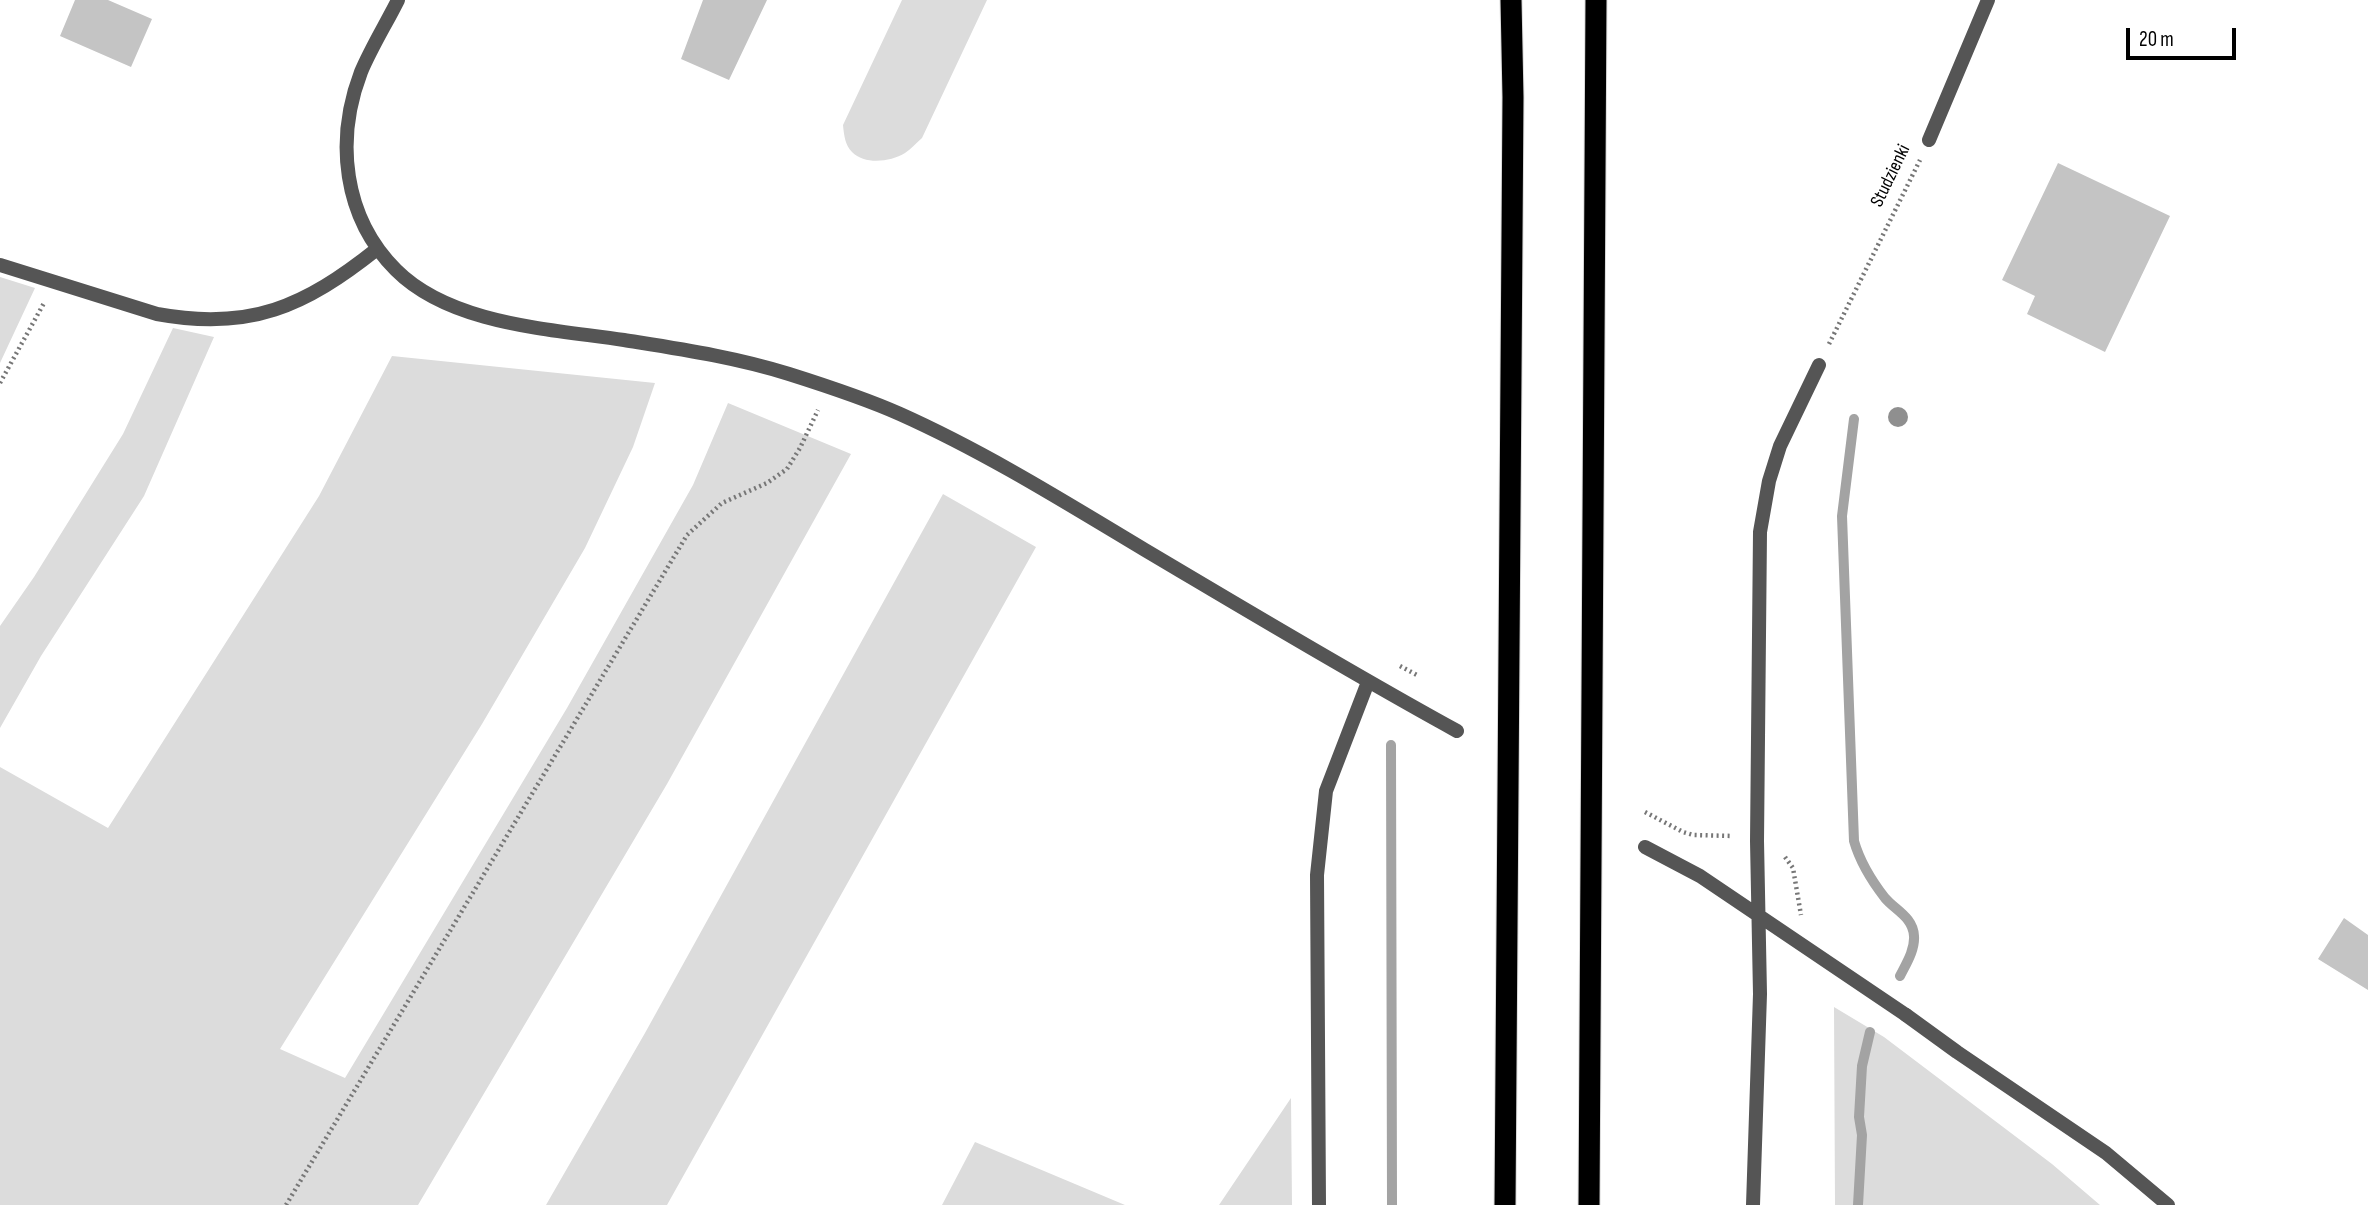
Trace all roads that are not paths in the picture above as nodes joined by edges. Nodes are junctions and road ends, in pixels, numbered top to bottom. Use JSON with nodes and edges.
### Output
{"nodes":[{"id":1,"x":398,"y":0,"type":"edge"},
{"id":2,"x":1511,"y":0,"type":"edge"},
{"id":3,"x":1596,"y":0,"type":"edge"},
{"id":4,"x":1987,"y":0,"type":"edge"},
{"id":5,"x":1929,"y":140,"type":"road end"},
{"id":6,"x":377,"y":249,"type":"junction"},
{"id":7,"x":0,"y":265,"type":"edge"},
{"id":8,"x":1819,"y":365,"type":"road end"},
{"id":9,"x":1368,"y":682,"type":"junction"},
{"id":10,"x":1457,"y":731,"type":"dead end"},
{"id":11,"x":1645,"y":847,"type":"dead end"},
{"id":12,"x":1759,"y":914,"type":"junction"},
{"id":13,"x":1319,"y":1205,"type":"edge"},
{"id":14,"x":1505,"y":1205,"type":"edge"},
{"id":15,"x":1589,"y":1205,"type":"edge"},
{"id":16,"x":1753,"y":1205,"type":"edge"},
{"id":17,"x":2168,"y":1205,"type":"edge"}],
"edges":[{"from":1,"to":6,"type":"street"},
{"from":2,"to":14,"type":"highway"},
{"from":3,"to":15,"type":"highway"},
{"from":4,"to":5,"type":"street","name":"Studzienki"},
{"from":6,"to":7,"type":"street"},
{"from":6,"to":9,"type":"street"},
{"from":8,"to":12,"type":"street"},
{"from":9,"to":10,"type":"street"},
{"from":9,"to":13,"type":"street"},
{"from":11,"to":12,"type":"street"},
{"from":12,"to":16,"type":"street"},
{"from":12,"to":17,"type":"street"}]}
